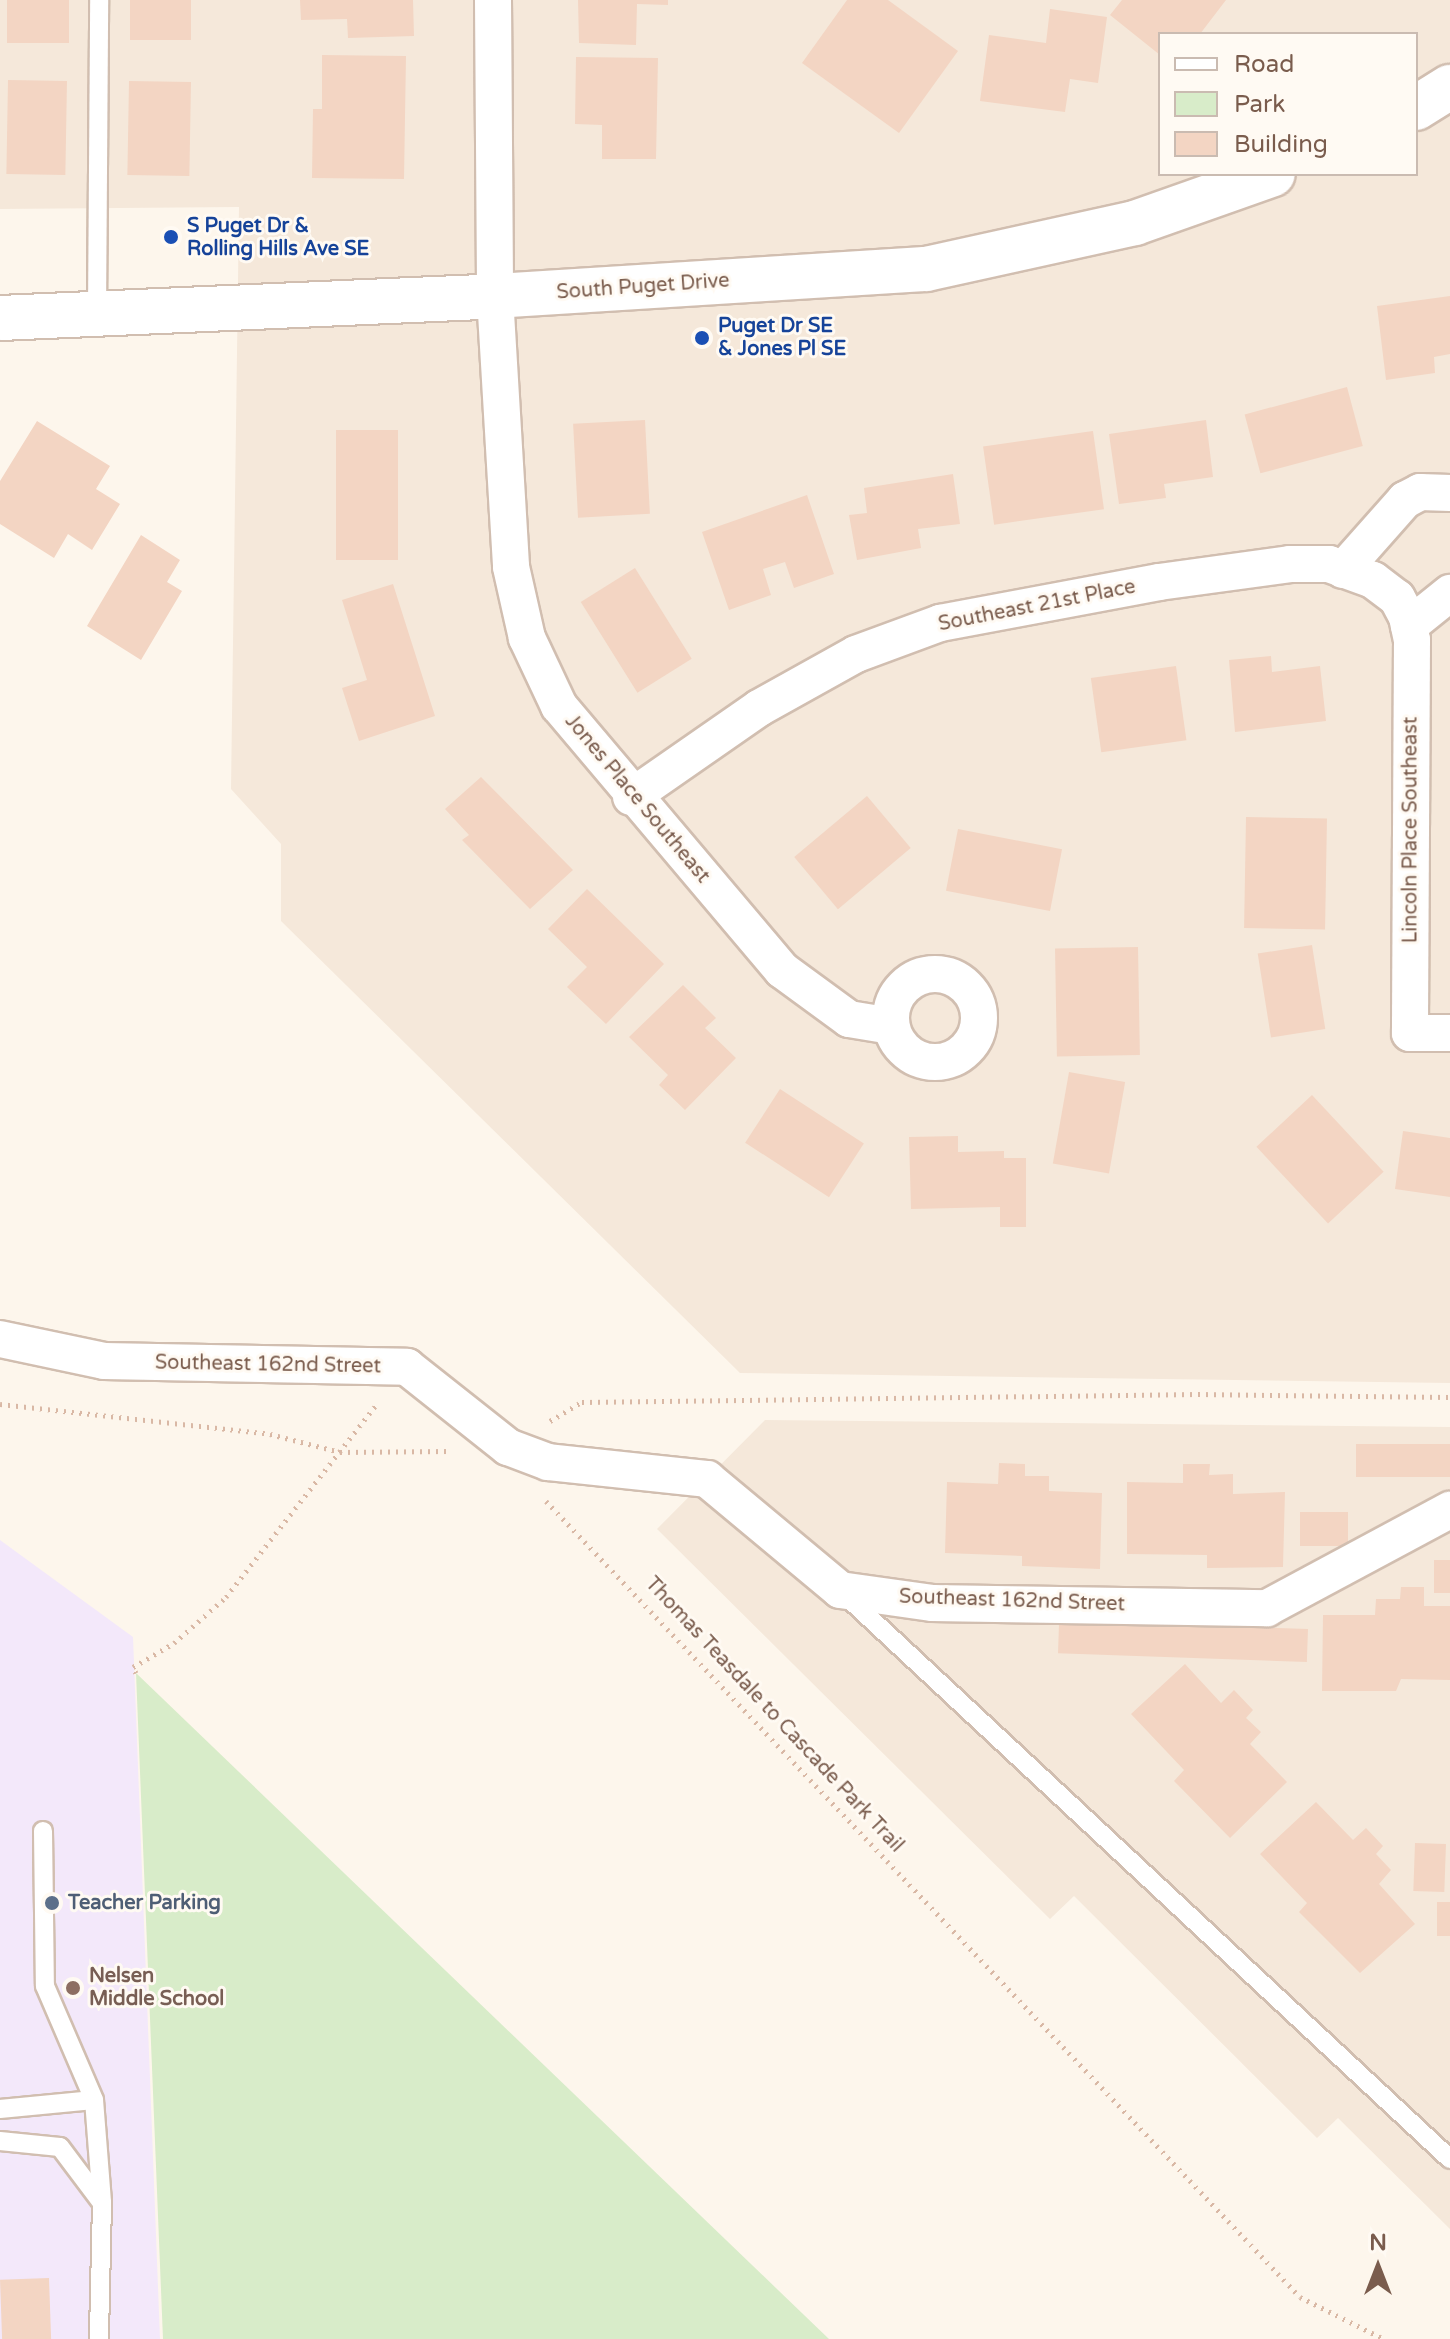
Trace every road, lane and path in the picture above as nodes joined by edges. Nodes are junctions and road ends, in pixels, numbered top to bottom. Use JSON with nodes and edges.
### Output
{"nodes":[{"id":1,"x":99,"y":0,"type":"edge"},
{"id":2,"x":493,"y":0,"type":"edge"},
{"id":3,"x":1450,"y":87,"type":"edge"},
{"id":4,"x":1418,"y":107,"type":"edge"},
{"id":5,"x":1267,"y":176,"type":"edge"},
{"id":6,"x":495,"y":296,"type":"junction"},
{"id":7,"x":97,"y":313,"type":"junction"},
{"id":8,"x":0,"y":318,"type":"edge"},
{"id":9,"x":1450,"y":493,"type":"edge"},
{"id":10,"x":1358,"y":575,"type":"junction"},
{"id":11,"x":1450,"y":593,"type":"edge"},
{"id":12,"x":1409,"y":626,"type":"junction"},
{"id":13,"x":631,"y":797,"type":"junction"},
{"id":14,"x":891,"y":1026,"type":"dead end"},
{"id":15,"x":1450,"y":1033,"type":"edge"},
{"id":16,"x":0,"y":1339,"type":"edge"},
{"id":17,"x":407,"y":1367,"type":"junction"},
{"id":18,"x":1450,"y":1397,"type":"edge"},
{"id":19,"x":0,"y":1404,"type":"edge"},
{"id":20,"x":508,"y":1447,"type":"junction"},
{"id":21,"x":454,"y":1451,"type":"dead end"},
{"id":22,"x":340,"y":1452,"type":"junction"},
{"id":23,"x":543,"y":1498,"type":"dead end"},
{"id":24,"x":1450,"y":1510,"type":"edge"},
{"id":25,"x":840,"y":1590,"type":"junction"},
{"id":26,"x":136,"y":1673,"type":"dead end"},
{"id":27,"x":43,"y":1831,"type":"dead end"},
{"id":28,"x":94,"y":2100,"type":"junction"},
{"id":29,"x":0,"y":2109,"type":"edge"},
{"id":30,"x":0,"y":2141,"type":"edge"},
{"id":31,"x":1450,"y":2159,"type":"edge"},
{"id":32,"x":102,"y":2203,"type":"junction"},
{"id":33,"x":99,"y":2339,"type":"edge"},
{"id":34,"x":1384,"y":2339,"type":"edge"}],
"edges":[{"from":1,"to":7,"type":"lane"},
{"from":2,"to":6,"type":"street","name":"Jones Place Southeast"},
{"from":3,"to":4,"type":"street"},
{"from":5,"to":6,"type":"street","name":"South Puget Drive"},
{"from":6,"to":7,"type":"street","name":"South Puget Drive"},
{"from":6,"to":13,"type":"street","name":"Jones Place Southeast"},
{"from":7,"to":8,"type":"street","name":"South Puget Drive"},
{"from":9,"to":10,"type":"street"},
{"from":10,"to":12,"type":"street"},
{"from":10,"to":13,"type":"street","name":"Southeast 21st Place"},
{"from":11,"to":12,"type":"street"},
{"from":12,"to":15,"type":"street","name":"Lincoln Place Southeast"},
{"from":13,"to":14,"type":"street","name":"Jones Place Southeast"},
{"from":16,"to":17,"type":"street","name":"Southeast 162nd Street"},
{"from":17,"to":20,"type":"street","name":"Southeast 162nd Street"},
{"from":17,"to":22,"type":"path"},
{"from":18,"to":20,"type":"path"},
{"from":19,"to":22,"type":"path"},
{"from":20,"to":25,"type":"street","name":"Southeast 162nd Street"},
{"from":21,"to":22,"type":"path"},
{"from":22,"to":26,"type":"path"},
{"from":23,"to":34,"type":"path","name":"Thomas Teasdale to Cascade Park Trail"},
{"from":24,"to":25,"type":"street","name":"Southeast 162nd Street"},
{"from":25,"to":31,"type":"lane"},
{"from":27,"to":28,"type":"lane"},
{"from":28,"to":29,"type":"lane"},
{"from":28,"to":32,"type":"lane"},
{"from":30,"to":32,"type":"lane"},
{"from":32,"to":33,"type":"lane"}]}
